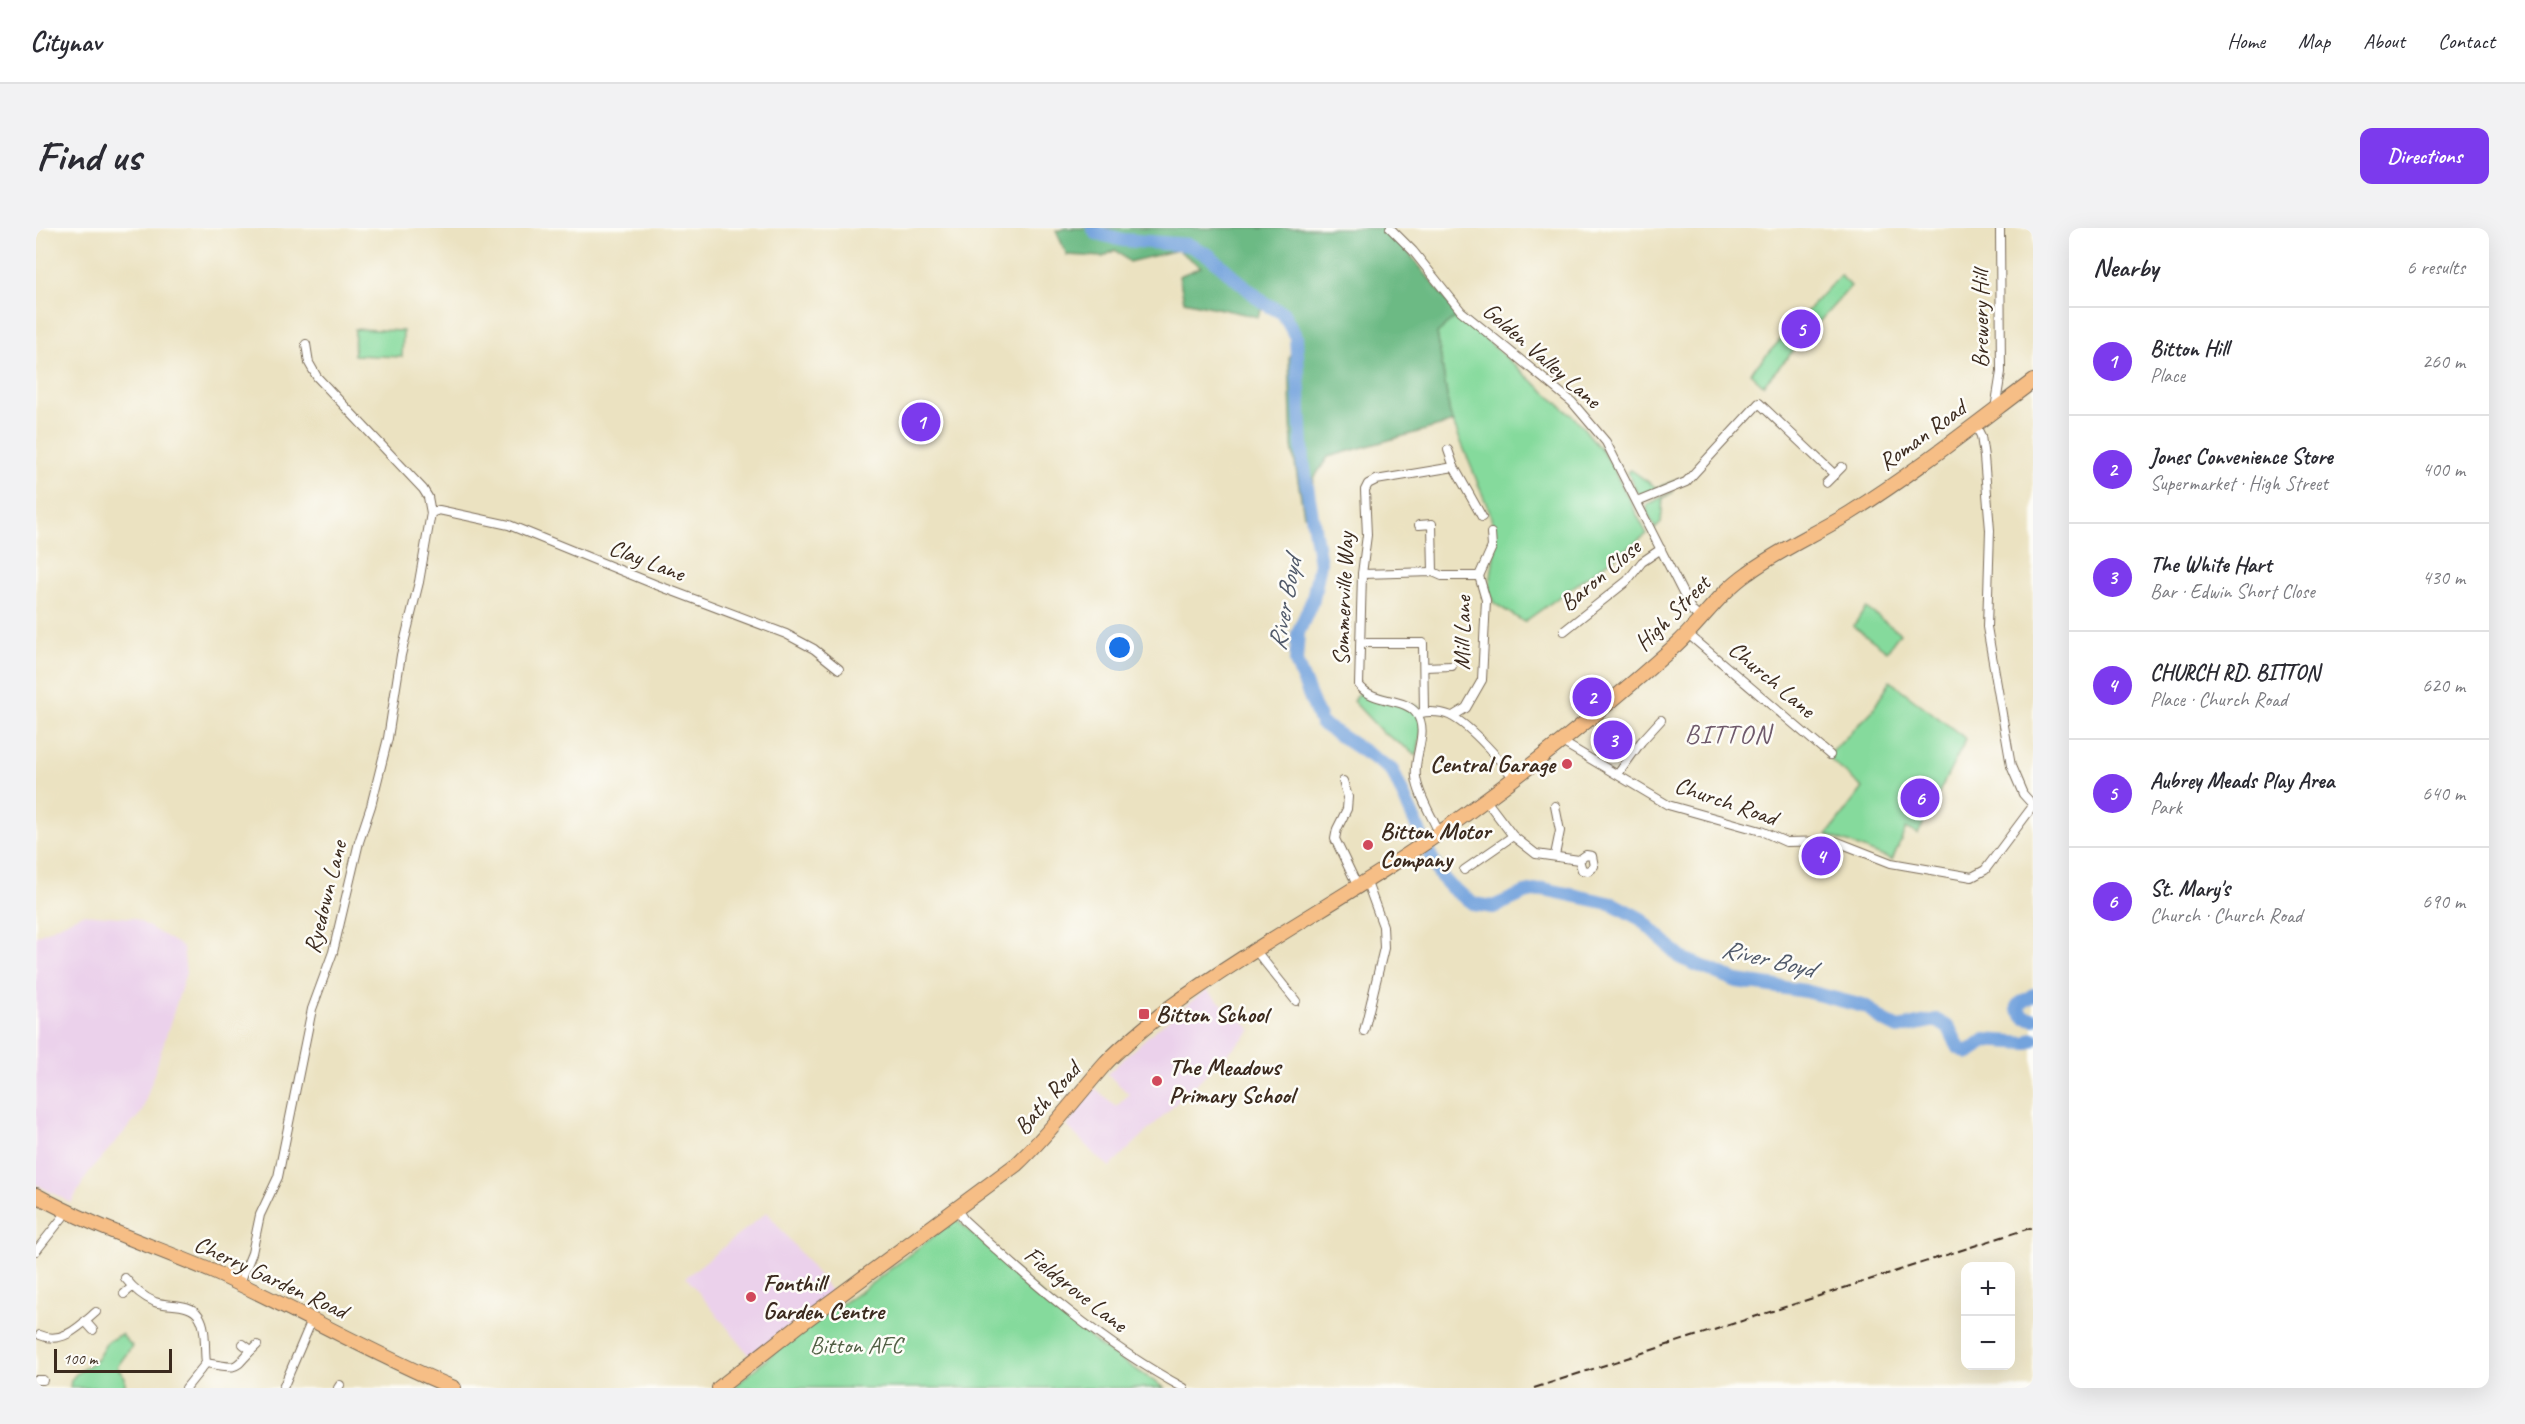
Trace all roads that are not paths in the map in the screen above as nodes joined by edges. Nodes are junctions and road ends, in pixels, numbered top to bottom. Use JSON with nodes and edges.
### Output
{"nodes":[{"id":1,"x":1390,"y":228,"type":"edge"},
{"id":2,"x":2000,"y":228,"type":"edge"},
{"id":3,"x":306,"y":344,"type":"dead end"},
{"id":4,"x":2033,"y":381,"type":"edge"},
{"id":5,"x":1995,"y":410,"type":"junction"},
{"id":6,"x":1975,"y":424,"type":"junction"},
{"id":7,"x":1448,"y":450,"type":"dead end"},
{"id":8,"x":1454,"y":467,"type":"junction"},
{"id":9,"x":1842,"y":467,"type":"dead end"},
{"id":10,"x":1835,"y":475,"type":"junction"},
{"id":11,"x":1826,"y":483,"type":"dead end"},
{"id":12,"x":1875,"y":497,"type":"joint"},
{"id":13,"x":1637,"y":502,"type":"junction"},
{"id":14,"x":431,"y":513,"type":"junction"},
{"id":15,"x":1482,"y":517,"type":"dead end"},
{"id":16,"x":1419,"y":525,"type":"dead end"},
{"id":17,"x":1491,"y":533,"type":"dead end"},
{"id":18,"x":1661,"y":549,"type":"junction"},
{"id":19,"x":1433,"y":572,"type":"junction"},
{"id":20,"x":1362,"y":574,"type":"junction"},
{"id":21,"x":1479,"y":576,"type":"junction"},
{"id":22,"x":1701,"y":619,"type":"junction"},
{"id":23,"x":1564,"y":631,"type":"dead end"},
{"id":24,"x":1688,"y":634,"type":"junction"},
{"id":25,"x":1366,"y":643,"type":"dead end"},
{"id":26,"x":1452,"y":666,"type":"dead end"},
{"id":27,"x":1424,"y":667,"type":"junction"},
{"id":28,"x":839,"y":669,"type":"dead end"},
{"id":29,"x":1421,"y":713,"type":"junction"},
{"id":30,"x":1453,"y":716,"type":"junction"},
{"id":31,"x":1661,"y":720,"type":"dead end"},
{"id":32,"x":1562,"y":742,"type":"junction"},
{"id":33,"x":1830,"y":755,"type":"dead end"},
{"id":34,"x":1618,"y":774,"type":"junction"},
{"id":35,"x":1514,"y":778,"type":"junction"},
{"id":36,"x":1343,"y":781,"type":"dead end"},
{"id":37,"x":1485,"y":799,"type":"junction"},
{"id":38,"x":2033,"y":805,"type":"edge"},
{"id":39,"x":1555,"y":806,"type":"dead end"},
{"id":40,"x":1437,"y":834,"type":"junction"},
{"id":41,"x":1513,"y":836,"type":"junction"},
{"id":42,"x":1555,"y":855,"type":"junction"},
{"id":43,"x":1579,"y":860,"type":"dead end"},
{"id":44,"x":1464,"y":870,"type":"dead end"},
{"id":45,"x":1362,"y":883,"type":"junction"},
{"id":46,"x":1256,"y":951,"type":"junction"},
{"id":47,"x":1296,"y":1001,"type":"dead end"},
{"id":48,"x":1364,"y":1031,"type":"dead end"},
{"id":49,"x":36,"y":1195,"type":"edge"},
{"id":50,"x":956,"y":1208,"type":"junction"},
{"id":51,"x":67,"y":1212,"type":"junction"},
{"id":52,"x":36,"y":1251,"type":"edge"},
{"id":53,"x":125,"y":1278,"type":"dead end"},
{"id":54,"x":239,"y":1284,"type":"junction"},
{"id":55,"x":132,"y":1287,"type":"junction"},
{"id":56,"x":124,"y":1294,"type":"dead end"},
{"id":57,"x":96,"y":1312,"type":"dead end"},
{"id":58,"x":312,"y":1320,"type":"junction"},
{"id":59,"x":85,"y":1321,"type":"junction"},
{"id":60,"x":93,"y":1330,"type":"dead end"},
{"id":61,"x":37,"y":1335,"type":"edge"},
{"id":62,"x":243,"y":1344,"type":"dead end"},
{"id":63,"x":206,"y":1363,"type":"junction"},
{"id":64,"x":186,"y":1388,"type":"edge"},
{"id":65,"x":283,"y":1388,"type":"edge"},
{"id":66,"x":454,"y":1388,"type":"edge"},
{"id":67,"x":719,"y":1388,"type":"edge"},
{"id":68,"x":1184,"y":1388,"type":"edge"}],
"edges":[{"from":1,"to":13,"type":"street","name":"Golden Valley Lane"},
{"from":2,"to":5,"type":"street","name":"Brewery Hill"},
{"from":3,"to":14,"type":"street"},
{"from":4,"to":5,"type":"main road","name":"Roman Road"},
{"from":5,"to":6,"type":"main road","name":"Roman Road"},
{"from":6,"to":12,"type":"main road","name":"Roman Road"},
{"from":6,"to":38,"type":"street","name":"Church Road"},
{"from":7,"to":8,"type":"street"},
{"from":8,"to":15,"type":"street"},
{"from":8,"to":20,"type":"street","name":"Sommerville Way"},
{"from":9,"to":10,"type":"street"},
{"from":10,"to":11,"type":"street"},
{"from":10,"to":13,"type":"street"},
{"from":12,"to":22,"type":"main road","name":"High Street"},
{"from":13,"to":18,"type":"street","name":"Golden Valley Lane"},
{"from":14,"to":28,"type":"street","name":"Clay Lane"},
{"from":14,"to":54,"type":"street","name":"Ryedown Lane"},
{"from":16,"to":19,"type":"street"},
{"from":17,"to":21,"type":"street"},
{"from":18,"to":22,"type":"street","name":"Golden Valley Lane"},
{"from":18,"to":23,"type":"street","name":"Baron Close"},
{"from":19,"to":20,"type":"street"},
{"from":19,"to":21,"type":"street"},
{"from":20,"to":29,"type":"street","name":"Sommerville Way"},
{"from":21,"to":30,"type":"street","name":"Mill Lane"},
{"from":22,"to":24,"type":"main road","name":"High Street"},
{"from":24,"to":32,"type":"main road","name":"High Street"},
{"from":24,"to":33,"type":"street","name":"Church Lane"},
{"from":25,"to":27,"type":"street"},
{"from":26,"to":27,"type":"street"},
{"from":27,"to":29,"type":"street"},
{"from":29,"to":30,"type":"street"},
{"from":29,"to":40,"type":"street"},
{"from":30,"to":35,"type":"street"},
{"from":31,"to":34,"type":"street"},
{"from":32,"to":34,"type":"street","name":"Church Road"},
{"from":32,"to":35,"type":"main road","name":"High Street"},
{"from":34,"to":38,"type":"street","name":"Church Road"},
{"from":35,"to":37,"type":"main road"},
{"from":36,"to":45,"type":"street"},
{"from":37,"to":40,"type":"main road"},
{"from":37,"to":41,"type":"street"},
{"from":39,"to":42,"type":"street"},
{"from":40,"to":45,"type":"main road","name":"Bath Road"},
{"from":41,"to":42,"type":"street"},
{"from":41,"to":44,"type":"street"},
{"from":42,"to":43,"type":"street"},
{"from":45,"to":46,"type":"main road","name":"Bath Road"},
{"from":45,"to":48,"type":"street"},
{"from":46,"to":47,"type":"street"},
{"from":46,"to":50,"type":"main road","name":"Bath Road"},
{"from":49,"to":51,"type":"main road","name":"Cherry Garden Road"},
{"from":50,"to":67,"type":"main road","name":"Bath Road"},
{"from":50,"to":68,"type":"street","name":"Fieldgrove Lane"},
{"from":51,"to":52,"type":"street"},
{"from":51,"to":54,"type":"main road","name":"Cherry Garden Road"},
{"from":53,"to":55,"type":"street"},
{"from":54,"to":58,"type":"main road","name":"Cherry Garden Road"},
{"from":55,"to":56,"type":"street"},
{"from":55,"to":63,"type":"street"},
{"from":57,"to":59,"type":"street"},
{"from":58,"to":65,"type":"street"},
{"from":58,"to":66,"type":"main road","name":"Cherry Garden Road"},
{"from":59,"to":60,"type":"street"},
{"from":59,"to":61,"type":"street"},
{"from":62,"to":63,"type":"street"},
{"from":63,"to":64,"type":"street"}]}
